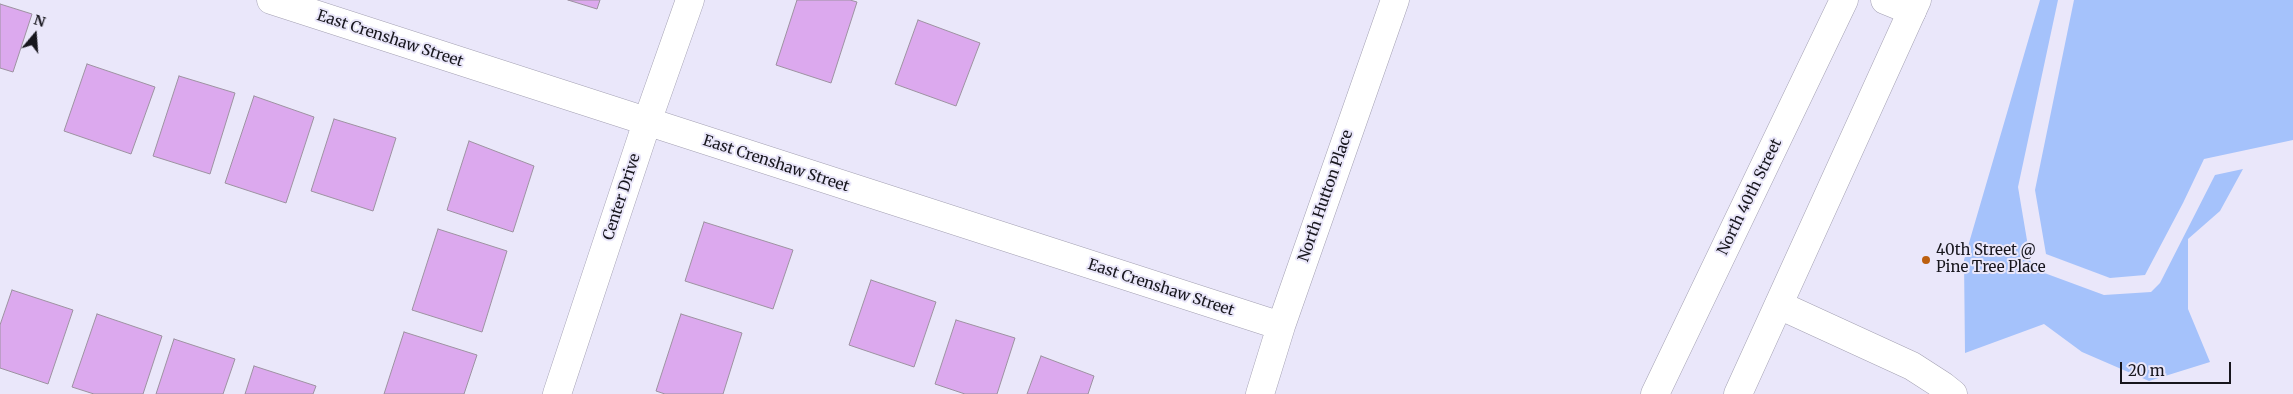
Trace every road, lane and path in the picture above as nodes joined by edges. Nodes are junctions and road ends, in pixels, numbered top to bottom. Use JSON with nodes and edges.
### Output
{"nodes":[{"id":1,"x":271,"y":0,"type":"edge"},
{"id":2,"x":690,"y":0,"type":"edge"},
{"id":3,"x":1395,"y":0,"type":"edge"},
{"id":4,"x":1844,"y":0,"type":"edge"},
{"id":5,"x":1885,"y":0,"type":"edge"},
{"id":6,"x":1914,"y":5,"type":"edge"},
{"id":7,"x":647,"y":122,"type":"junction"},
{"id":8,"x":1778,"y":305,"type":"junction"},
{"id":9,"x":1280,"y":326,"type":"junction"},
{"id":10,"x":557,"y":394,"type":"edge"},
{"id":11,"x":1260,"y":394,"type":"edge"},
{"id":12,"x":1655,"y":394,"type":"edge"},
{"id":13,"x":1738,"y":394,"type":"edge"},
{"id":14,"x":1953,"y":394,"type":"edge"}],
"edges":[{"from":1,"to":7,"type":"street","name":"East Crenshaw Street"},
{"from":2,"to":7,"type":"street","name":"Center Drive"},
{"from":3,"to":9,"type":"street","name":"North Hutton Place"},
{"from":4,"to":12,"type":"street","name":"North 40th Street"},
{"from":5,"to":6,"type":"street"},
{"from":6,"to":8,"type":"street"},
{"from":7,"to":9,"type":"street","name":"East Crenshaw Street"},
{"from":7,"to":10,"type":"street","name":"Center Drive"},
{"from":8,"to":13,"type":"street"},
{"from":8,"to":14,"type":"street"},
{"from":9,"to":11,"type":"street","name":"North Hutton Place"}]}
